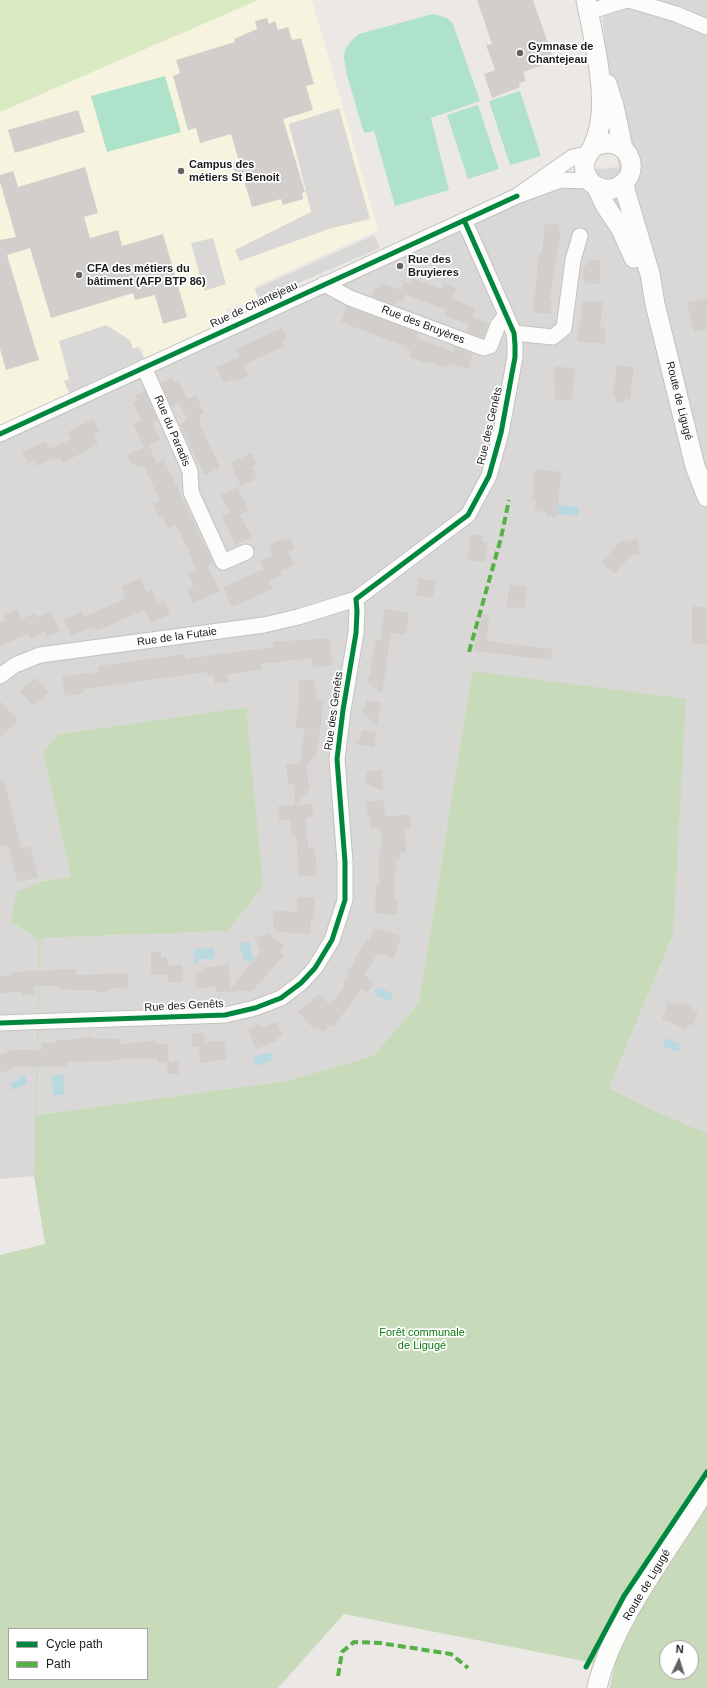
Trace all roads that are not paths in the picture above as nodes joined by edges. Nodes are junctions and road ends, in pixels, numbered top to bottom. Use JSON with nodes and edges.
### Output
{"nodes":[{"id":1,"x":628,"y":0,"type":"edge"},
{"id":2,"x":587,"y":6,"type":"edge"},
{"id":3,"x":707,"y":27,"type":"edge"},
{"id":4,"x":596,"y":50,"type":"junction"},
{"id":5,"x":623,"y":148,"type":"junction"},
{"id":6,"x":590,"y":151,"type":"junction"},
{"id":7,"x":625,"y":182,"type":"junction"},
{"id":8,"x":593,"y":184,"type":"junction"},
{"id":9,"x":517,"y":196,"type":"junction"},
{"id":10,"x":464,"y":220,"type":"junction"},
{"id":11,"x":580,"y":236,"type":"dead end"},
{"id":12,"x":324,"y":284,"type":"junction"},
{"id":13,"x":655,"y":304,"type":"junction"},
{"id":14,"x":506,"y":315,"type":"junction"},
{"id":15,"x":514,"y":333,"type":"junction"},
{"id":16,"x":144,"y":367,"type":"junction"},
{"id":17,"x":0,"y":434,"type":"edge"},
{"id":18,"x":707,"y":497,"type":"edge"},
{"id":19,"x":246,"y":552,"type":"dead end"},
{"id":20,"x":356,"y":599,"type":"junction"},
{"id":21,"x":0,"y":676,"type":"edge"},
{"id":22,"x":0,"y":1023,"type":"edge"},
{"id":23,"x":707,"y":1487,"type":"edge"},
{"id":24,"x":597,"y":1688,"type":"edge"}],
"edges":[{"from":1,"to":2,"type":"street"},
{"from":1,"to":3,"type":"street"},
{"from":2,"to":4,"type":"street","name":"Route de Ligugé"},
{"from":4,"to":5,"type":"street","name":"Route de Ligugé"},
{"from":4,"to":6,"type":"street","name":"Route de Ligugé"},
{"from":5,"to":6,"type":"street"},
{"from":5,"to":7,"type":"street","name":"Route de Ligugé"},
{"from":6,"to":8,"type":"street","name":"Route de Ligugé"},
{"from":6,"to":9,"type":"street","name":"Rue de Chantejeau"},
{"from":7,"to":8,"type":"street"},
{"from":7,"to":13,"type":"street","name":"Route de Ligugé"},
{"from":8,"to":9,"type":"street","name":"Rue de Chantejeau"},
{"from":8,"to":13,"type":"street","name":"Route de Ligugé"},
{"from":9,"to":10,"type":"street","name":"Rue de Chantejeau"},
{"from":10,"to":12,"type":"street","name":"Rue de Chantejeau"},
{"from":10,"to":14,"type":"street","name":"Rue des Genêts"},
{"from":11,"to":15,"type":"street"},
{"from":12,"to":14,"type":"street","name":"Rue des Bruyères"},
{"from":12,"to":16,"type":"street","name":"Rue de Chantejeau"},
{"from":13,"to":18,"type":"street","name":"Route de Ligugé"},
{"from":14,"to":15,"type":"street","name":"Rue des Genêts"},
{"from":15,"to":20,"type":"street","name":"Rue des Genêts"},
{"from":16,"to":17,"type":"street","name":"Rue de Chantejeau"},
{"from":16,"to":19,"type":"street","name":"Rue du Paradis"},
{"from":20,"to":21,"type":"street","name":"Rue de la Futaie"},
{"from":20,"to":22,"type":"street","name":"Rue des Genêts"},
{"from":23,"to":24,"type":"street","name":"Route de Ligugé"}]}
